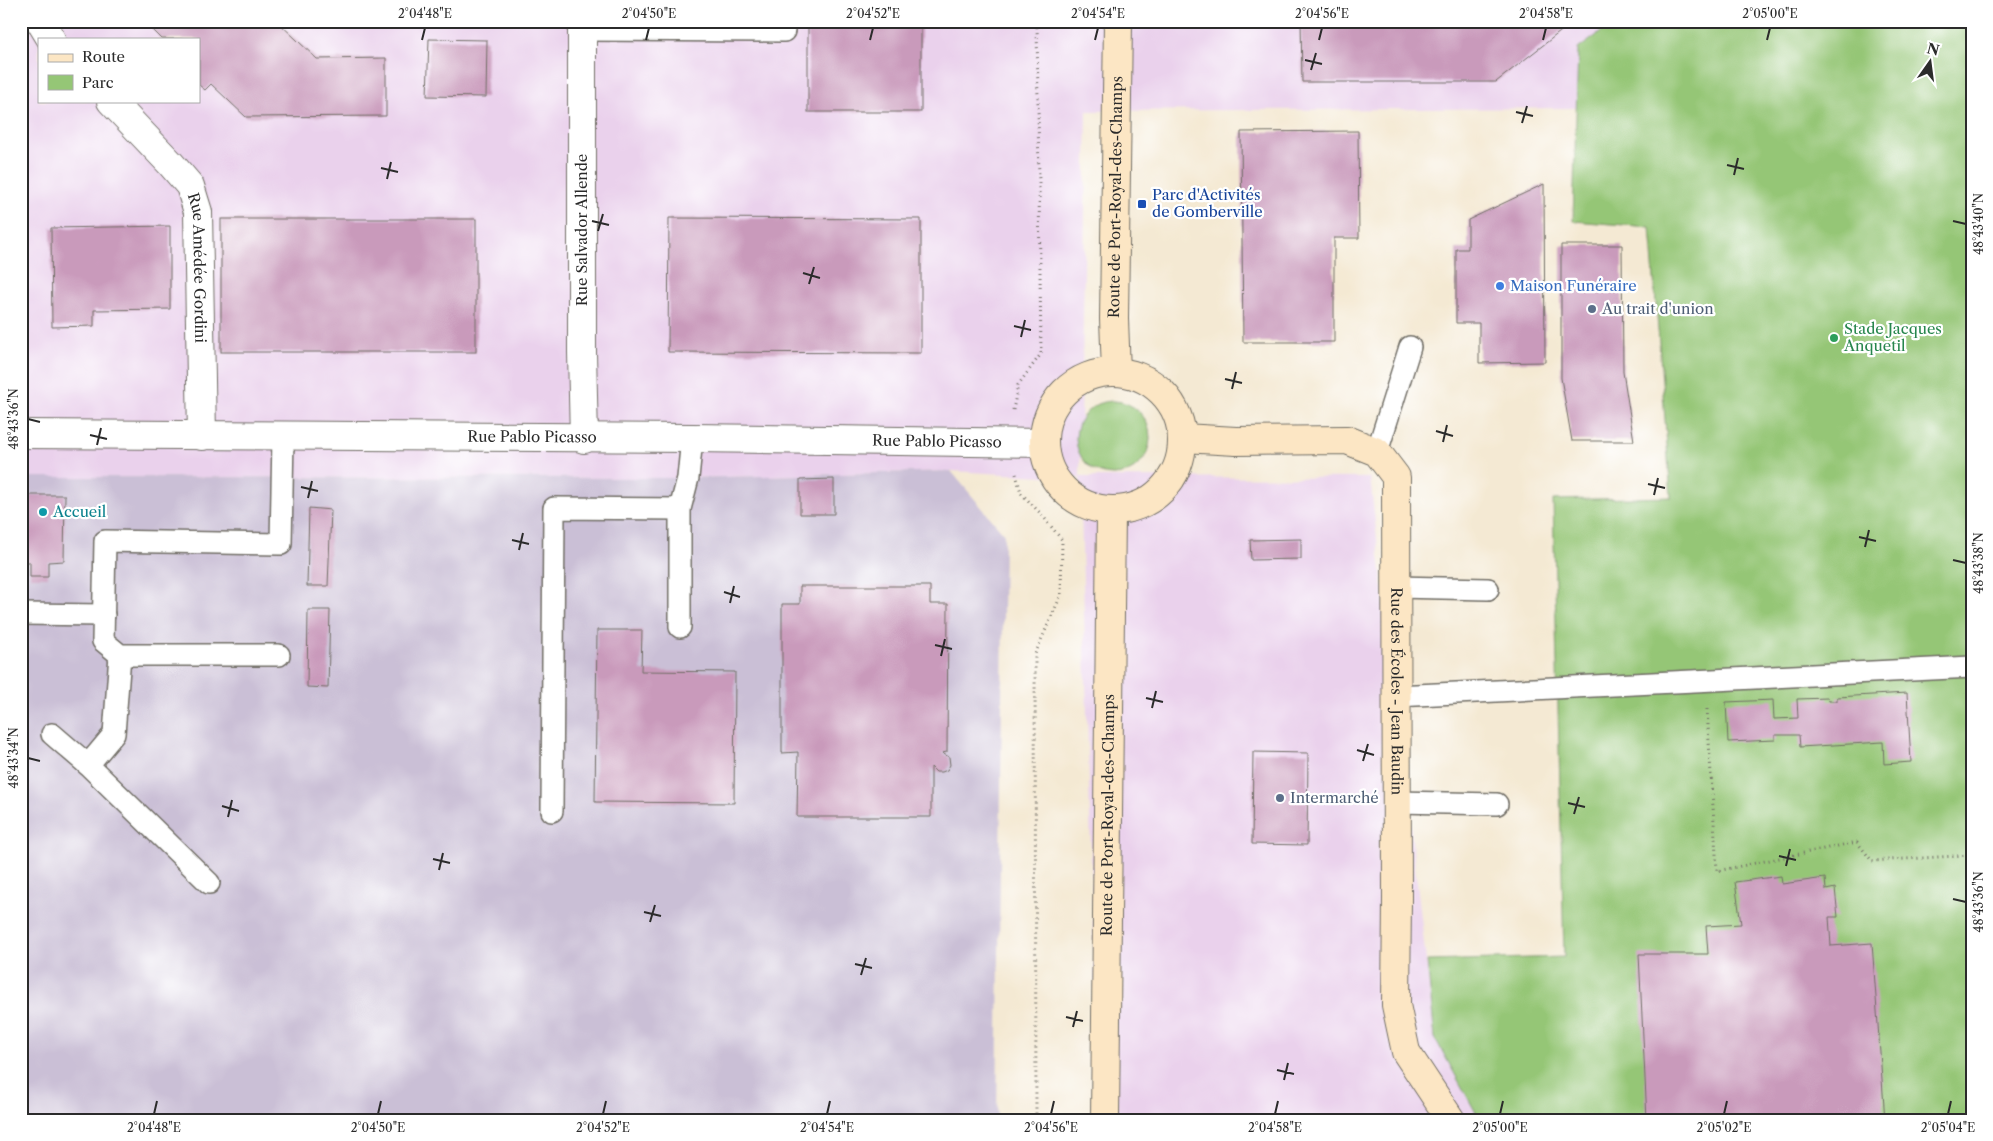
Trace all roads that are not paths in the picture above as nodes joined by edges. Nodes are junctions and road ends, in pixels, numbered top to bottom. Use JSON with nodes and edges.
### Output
{"nodes":[{"id":1,"x":40,"y":21,"type":"edge"},
{"id":2,"x":1118,"y":21,"type":"edge"},
{"id":3,"x":582,"y":26,"type":"edge"},
{"id":4,"x":784,"y":31,"type":"dead end"},
{"id":5,"x":50,"y":38,"type":"edge"},
{"id":6,"x":112,"y":102,"type":"edge"},
{"id":7,"x":1410,"y":347,"type":"dead end"},
{"id":8,"x":1116,"y":372,"type":"junction"},
{"id":9,"x":21,"y":434,"type":"edge"},
{"id":10,"x":202,"y":436,"type":"junction"},
{"id":11,"x":283,"y":437,"type":"junction"},
{"id":12,"x":584,"y":438,"type":"junction"},
{"id":13,"x":692,"y":438,"type":"junction"},
{"id":14,"x":1183,"y":438,"type":"junction"},
{"id":15,"x":1044,"y":443,"type":"junction"},
{"id":16,"x":1376,"y":452,"type":"junction"},
{"id":17,"x":680,"y":509,"type":"junction"},
{"id":18,"x":1110,"y":511,"type":"junction"},
{"id":19,"x":1396,"y":587,"type":"junction"},
{"id":20,"x":1488,"y":589,"type":"dead end"},
{"id":21,"x":21,"y":614,"type":"edge"},
{"id":22,"x":104,"y":615,"type":"junction"},
{"id":23,"x":680,"y":627,"type":"dead end"},
{"id":24,"x":120,"y":655,"type":"junction"},
{"id":25,"x":279,"y":655,"type":"dead end"},
{"id":26,"x":1972,"y":667,"type":"edge"},
{"id":27,"x":1396,"y":696,"type":"junction"},
{"id":28,"x":52,"y":734,"type":"dead end"},
{"id":29,"x":88,"y":765,"type":"junction"},
{"id":30,"x":1396,"y":802,"type":"junction"},
{"id":31,"x":1497,"y":804,"type":"dead end"},
{"id":32,"x":552,"y":811,"type":"dead end"},
{"id":33,"x":209,"y":883,"type":"dead end"},
{"id":34,"x":1105,"y":1120,"type":"edge"},
{"id":35,"x":1451,"y":1120,"type":"edge"}],
"edges":[{"from":1,"to":5,"type":"street"},
{"from":2,"to":8,"type":"main road","name":"Route de Port-Royal-des-Champs"},
{"from":3,"to":4,"type":"lane"},
{"from":3,"to":12,"type":"street","name":"Rue Salvador Allende"},
{"from":6,"to":10,"type":"street","name":"Rue Amédée Gordini"},
{"from":7,"to":16,"type":"lane"},
{"from":8,"to":14,"type":"main road"},
{"from":8,"to":15,"type":"main road"},
{"from":9,"to":10,"type":"street","name":"Rue Pablo Picasso"},
{"from":10,"to":11,"type":"street","name":"Rue Pablo Picasso"},
{"from":11,"to":12,"type":"street","name":"Rue Pablo Picasso"},
{"from":11,"to":22,"type":"lane"},
{"from":12,"to":13,"type":"street","name":"Rue Pablo Picasso"},
{"from":13,"to":15,"type":"street","name":"Rue Pablo Picasso"},
{"from":13,"to":17,"type":"lane"},
{"from":14,"to":16,"type":"main road","name":"Rue des Écoles - Jean Baudin"},
{"from":14,"to":18,"type":"main road"},
{"from":15,"to":18,"type":"main road"},
{"from":16,"to":19,"type":"main road","name":"Rue des Écoles - Jean Baudin"},
{"from":17,"to":23,"type":"lane"},
{"from":17,"to":32,"type":"lane"},
{"from":18,"to":34,"type":"main road","name":"Route de Port-Royal-des-Champs"},
{"from":19,"to":20,"type":"lane"},
{"from":19,"to":27,"type":"main road","name":"Rue des Écoles - Jean Baudin"},
{"from":21,"to":22,"type":"lane"},
{"from":22,"to":24,"type":"lane"},
{"from":24,"to":25,"type":"lane"},
{"from":24,"to":29,"type":"lane"},
{"from":26,"to":27,"type":"lane"},
{"from":27,"to":30,"type":"main road","name":"Rue des Écoles - Jean Baudin"},
{"from":28,"to":29,"type":"lane"},
{"from":29,"to":33,"type":"lane"},
{"from":30,"to":31,"type":"lane"},
{"from":30,"to":35,"type":"main road","name":"Rue des Écoles - Jean Baudin"}]}
